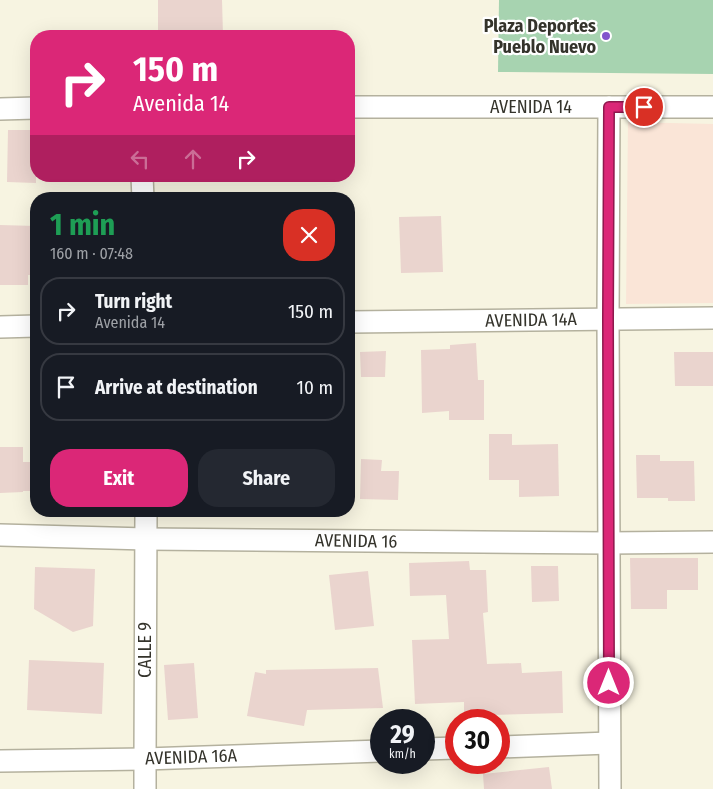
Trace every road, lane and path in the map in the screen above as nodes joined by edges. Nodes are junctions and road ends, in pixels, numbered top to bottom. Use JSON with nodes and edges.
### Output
{"nodes":[{"id":1,"x":355,"y":107,"type":"edge"},
{"id":2,"x":609,"y":107,"type":"junction"},
{"id":3,"x":713,"y":107,"type":"edge"},
{"id":4,"x":30,"y":108,"type":"edge"},
{"id":5,"x":0,"y":109,"type":"edge"},
{"id":6,"x":713,"y":318,"type":"edge"},
{"id":7,"x":608,"y":319,"type":"junction"},
{"id":8,"x":355,"y":322,"type":"edge"},
{"id":9,"x":0,"y":326,"type":"edge"},
{"id":10,"x":30,"y":326,"type":"edge"},
{"id":11,"x":146,"y":517,"type":"edge"},
{"id":12,"x":0,"y":535,"type":"edge"},
{"id":13,"x":146,"y":539,"type":"junction"},
{"id":14,"x":713,"y":542,"type":"edge"},
{"id":15,"x":608,"y":543,"type":"junction"},
{"id":16,"x":609,"y":743,"type":"junction"},
{"id":17,"x":510,"y":747,"type":"edge"},
{"id":18,"x":370,"y":751,"type":"edge"},
{"id":19,"x":145,"y":759,"type":"junction"},
{"id":20,"x":0,"y":762,"type":"edge"},
{"id":21,"x":146,"y":789,"type":"edge"},
{"id":22,"x":610,"y":789,"type":"edge"}],
"edges":[{"from":1,"to":2,"type":"street","name":"AVENIDA 14"},
{"from":2,"to":3,"type":"street","name":"AVENIDA 14"},
{"from":2,"to":7,"type":"street"},
{"from":4,"to":5,"type":"street"},
{"from":6,"to":7,"type":"street","name":"AVENIDA 14A"},
{"from":7,"to":8,"type":"street","name":"AVENIDA 14A"},
{"from":7,"to":15,"type":"street"},
{"from":9,"to":10,"type":"street"},
{"from":11,"to":13,"type":"street","name":"CALLE 9"},
{"from":12,"to":13,"type":"street","name":"AVENIDA 16"},
{"from":13,"to":15,"type":"street","name":"AVENIDA 16"},
{"from":13,"to":19,"type":"street","name":"CALLE 9"},
{"from":14,"to":15,"type":"street","name":"AVENIDA 16"},
{"from":15,"to":16,"type":"street"},
{"from":16,"to":17,"type":"street"},
{"from":16,"to":22,"type":"street"},
{"from":18,"to":19,"type":"street","name":"AVENIDA 16A"},
{"from":19,"to":20,"type":"street","name":"AVENIDA 16A"},
{"from":19,"to":21,"type":"street","name":"CALLE 9"}]}
